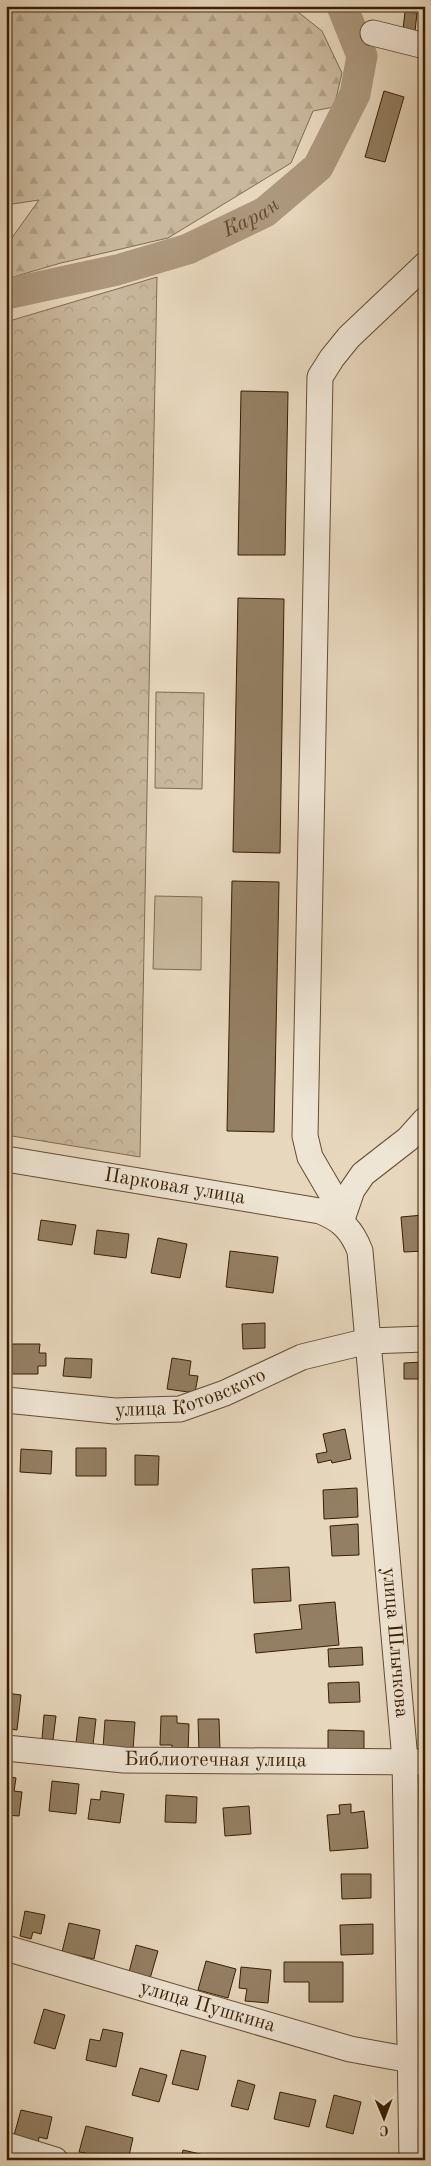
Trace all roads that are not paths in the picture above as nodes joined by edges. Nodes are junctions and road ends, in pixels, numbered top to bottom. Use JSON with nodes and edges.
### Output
{"nodes":[{"id":1,"x":373,"y":33,"type":"dead end"},
{"id":2,"x":425,"y":46,"type":"edge"},
{"id":3,"x":425,"y":265,"type":"edge"},
{"id":4,"x":425,"y":1120,"type":"edge"},
{"id":5,"x":6,"y":1159,"type":"edge"},
{"id":6,"x":341,"y":1222,"type":"junction"},
{"id":7,"x":425,"y":1339,"type":"edge"},
{"id":8,"x":368,"y":1341,"type":"junction"},
{"id":9,"x":6,"y":1400,"type":"edge"},
{"id":10,"x":6,"y":1748,"type":"edge"},
{"id":11,"x":415,"y":1761,"type":"edge"},
{"id":12,"x":6,"y":1948,"type":"edge"},
{"id":13,"x":411,"y":2060,"type":"junction"},
{"id":14,"x":6,"y":2145,"type":"edge"},
{"id":15,"x":55,"y":2160,"type":"edge"},
{"id":16,"x":412,"y":2160,"type":"edge"}],
"edges":[{"from":1,"to":2,"type":"street"},
{"from":3,"to":6,"type":"street"},
{"from":4,"to":6,"type":"street"},
{"from":5,"to":6,"type":"street","name":"Парковая улица"},
{"from":6,"to":8,"type":"street","name":"улица Шлычкова"},
{"from":7,"to":8,"type":"street","name":"улица Котовского"},
{"from":8,"to":9,"type":"street","name":"улица Котовского"},
{"from":8,"to":11,"type":"street","name":"улица Шлычкова"},
{"from":10,"to":11,"type":"street","name":"Библиотечная улица"},
{"from":11,"to":13,"type":"street","name":"улица Шлычкова"},
{"from":12,"to":13,"type":"street","name":"улица Пушкина"},
{"from":13,"to":16,"type":"street","name":"улица Шлычкова"},
{"from":14,"to":15,"type":"street"}]}
